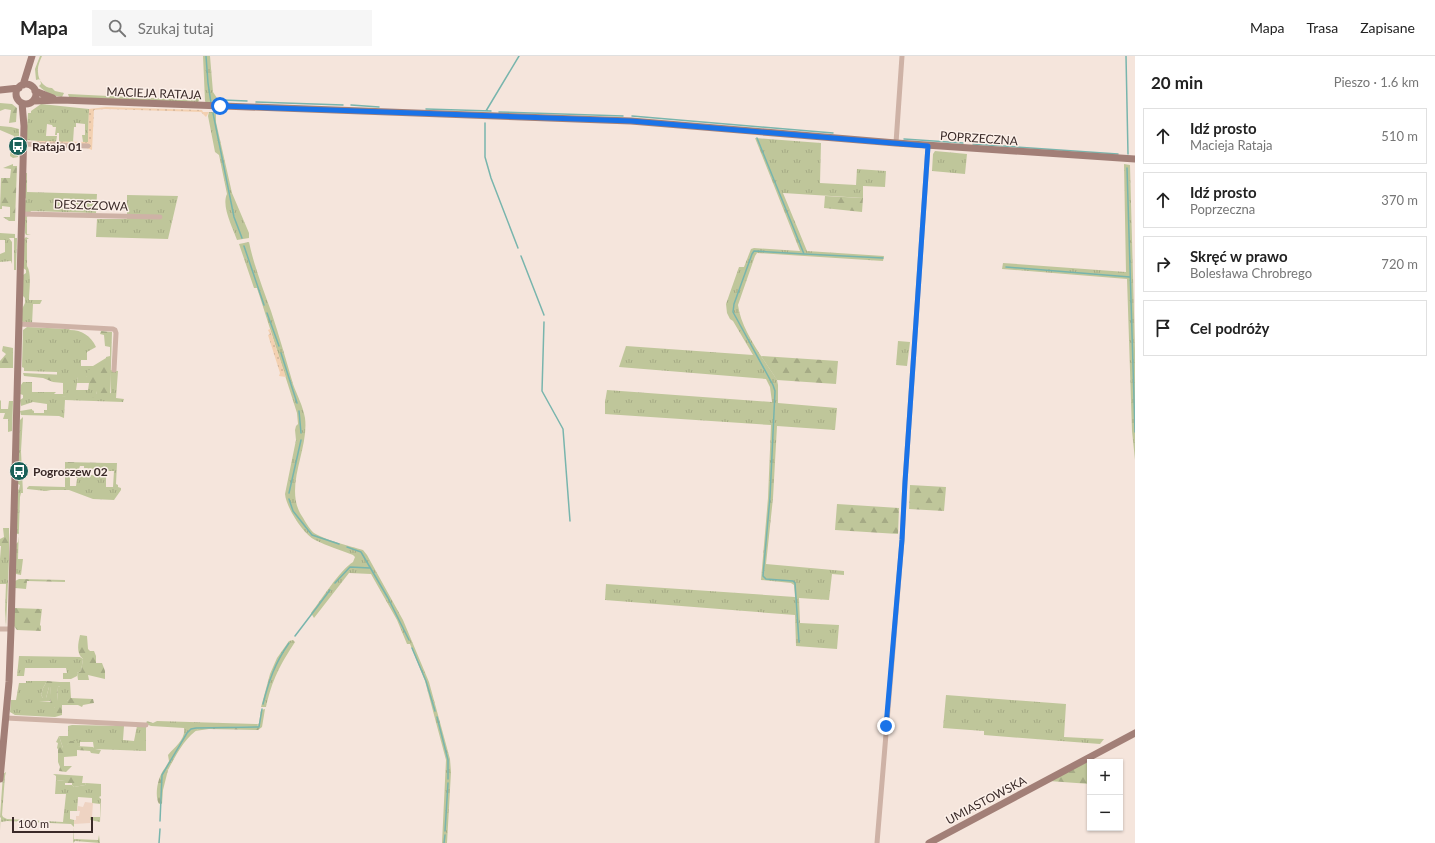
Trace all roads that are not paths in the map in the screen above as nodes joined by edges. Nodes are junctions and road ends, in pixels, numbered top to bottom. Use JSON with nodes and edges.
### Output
{"nodes":[{"id":1,"x":902,"y":56,"type":"edge"},
{"id":2,"x":31,"y":59,"type":"edge"},
{"id":3,"x":21,"y":86,"type":"junction"},
{"id":4,"x":33,"y":89,"type":"junction"},
{"id":5,"x":0,"y":92,"type":"edge"},
{"id":6,"x":19,"y":100,"type":"junction"},
{"id":7,"x":61,"y":100,"type":"junction"},
{"id":8,"x":31,"y":102,"type":"junction"},
{"id":9,"x":631,"y":121,"type":"joint"},
{"id":10,"x":24,"y":126,"type":"junction"},
{"id":11,"x":896,"y":143,"type":"junction"},
{"id":12,"x":23,"y":144,"type":"junction"},
{"id":13,"x":88,"y":146,"type":"dead end"},
{"id":14,"x":928,"y":146,"type":"junction"},
{"id":15,"x":1135,"y":159,"type":"edge"},
{"id":16,"x":22,"y":214,"type":"junction"},
{"id":17,"x":160,"y":217,"type":"dead end"},
{"id":18,"x":19,"y":324,"type":"junction"},
{"id":19,"x":114,"y":370,"type":"dead end"},
{"id":20,"x":0,"y":629,"type":"edge"},
{"id":21,"x":11,"y":629,"type":"junction"},
{"id":22,"x":4,"y":719,"type":"edge"},
{"id":23,"x":146,"y":725,"type":"dead end"},
{"id":24,"x":1135,"y":732,"type":"edge"},
{"id":25,"x":0,"y":779,"type":"edge"},
{"id":26,"x":877,"y":843,"type":"edge"},
{"id":27,"x":929,"y":843,"type":"edge"}],
"edges":[{"from":1,"to":11,"type":"street"},
{"from":2,"to":3,"type":"street"},
{"from":2,"to":4,"type":"street"},
{"from":3,"to":4,"type":"street"},
{"from":3,"to":5,"type":"street"},
{"from":3,"to":6,"type":"street"},
{"from":4,"to":7,"type":"street","name":"MACIEJA RATAJA"},
{"from":4,"to":8,"type":"street"},
{"from":5,"to":6,"type":"street"},
{"from":6,"to":8,"type":"street"},
{"from":6,"to":10,"type":"street"},
{"from":7,"to":8,"type":"street","name":"MACIEJA RATAJA"},
{"from":7,"to":9,"type":"street","name":"MACIEJA RATAJA"},
{"from":8,"to":10,"type":"street"},
{"from":9,"to":11,"type":"street","name":"POPRZECZNA"},
{"from":10,"to":12,"type":"street"},
{"from":11,"to":14,"type":"street","name":"POPRZECZNA"},
{"from":12,"to":13,"type":"street"},
{"from":12,"to":16,"type":"street"},
{"from":14,"to":15,"type":"street","name":"POPRZECZNA"},
{"from":14,"to":26,"type":"street"},
{"from":16,"to":17,"type":"street","name":"DESZCZOWA"},
{"from":16,"to":18,"type":"street"},
{"from":18,"to":19,"type":"street"},
{"from":18,"to":21,"type":"street"},
{"from":20,"to":21,"type":"street"},
{"from":21,"to":22,"type":"street"},
{"from":22,"to":23,"type":"street"},
{"from":22,"to":25,"type":"street"},
{"from":24,"to":27,"type":"street","name":"UMIASTOWSKA"}]}
